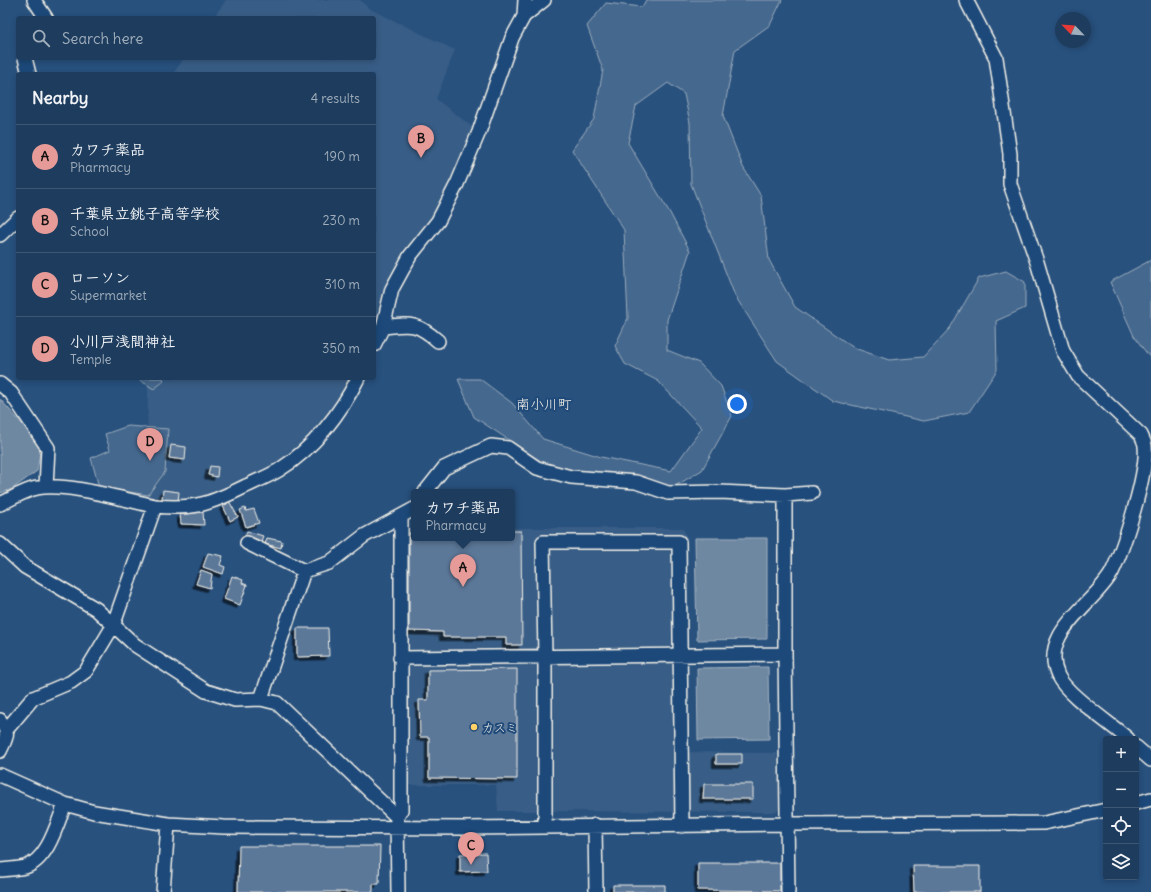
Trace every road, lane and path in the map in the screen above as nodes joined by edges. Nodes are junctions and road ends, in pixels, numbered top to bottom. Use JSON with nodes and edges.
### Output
{"nodes":[{"id":1,"x":34,"y":0,"type":"edge"},
{"id":2,"x":525,"y":0,"type":"edge"},
{"id":3,"x":544,"y":0,"type":"edge"},
{"id":4,"x":966,"y":0,"type":"edge"},
{"id":5,"x":45,"y":16,"type":"edge"},
{"id":6,"x":524,"y":16,"type":"junction"},
{"id":7,"x":26,"y":60,"type":"edge"},
{"id":8,"x":28,"y":72,"type":"edge"},
{"id":9,"x":16,"y":220,"type":"edge"},
{"id":10,"x":0,"y":235,"type":"edge"},
{"id":11,"x":383,"y":326,"type":"junction"},
{"id":12,"x":376,"y":341,"type":"edge"},
{"id":13,"x":438,"y":341,"type":"dead end"},
{"id":14,"x":357,"y":380,"type":"edge"},
{"id":15,"x":0,"y":384,"type":"edge"},
{"id":16,"x":46,"y":487,"type":"junction"},
{"id":17,"x":427,"y":489,"type":"edge"},
{"id":18,"x":812,"y":492,"type":"dead end"},
{"id":19,"x":785,"y":495,"type":"junction"},
{"id":20,"x":0,"y":504,"type":"edge"},
{"id":21,"x":155,"y":506,"type":"junction"},
{"id":22,"x":411,"y":511,"type":"edge"},
{"id":23,"x":402,"y":517,"type":"junction"},
{"id":24,"x":247,"y":543,"type":"dead end"},
{"id":25,"x":0,"y":544,"type":"edge"},
{"id":26,"x":304,"y":571,"type":"junction"},
{"id":27,"x":113,"y":626,"type":"junction"},
{"id":28,"x":785,"y":654,"type":"junction"},
{"id":29,"x":545,"y":656,"type":"junction"},
{"id":30,"x":680,"y":656,"type":"junction"},
{"id":31,"x":400,"y":658,"type":"junction"},
{"id":32,"x":261,"y":699,"type":"junction"},
{"id":33,"x":3,"y":724,"type":"edge"},
{"id":34,"x":1124,"y":736,"type":"edge"},
{"id":35,"x":1139,"y":750,"type":"edge"},
{"id":36,"x":0,"y":751,"type":"edge"},
{"id":37,"x":1151,"y":760,"type":"edge"},
{"id":38,"x":0,"y":775,"type":"edge"},
{"id":39,"x":1151,"y":799,"type":"edge"},
{"id":40,"x":1139,"y":802,"type":"edge"},
{"id":41,"x":65,"y":804,"type":"junction"},
{"id":42,"x":1103,"y":811,"type":"edge"},
{"id":43,"x":397,"y":822,"type":"junction"},
{"id":44,"x":168,"y":824,"type":"junction"},
{"id":45,"x":787,"y":824,"type":"junction"},
{"id":46,"x":544,"y":826,"type":"junction"},
{"id":47,"x":596,"y":826,"type":"junction"},
{"id":48,"x":682,"y":826,"type":"junction"},
{"id":49,"x":0,"y":870,"type":"edge"},
{"id":50,"x":163,"y":892,"type":"edge"},
{"id":51,"x":398,"y":892,"type":"edge"},
{"id":52,"x":596,"y":892,"type":"edge"},
{"id":53,"x":788,"y":892,"type":"edge"}],
"edges":[{"from":1,"to":5,"type":"street"},
{"from":2,"to":6,"type":"street"},
{"from":3,"to":6,"type":"street"},
{"from":4,"to":34,"type":"street"},
{"from":6,"to":11,"type":"street"},
{"from":7,"to":8,"type":"street"},
{"from":9,"to":10,"type":"street"},
{"from":11,"to":12,"type":"street"},
{"from":11,"to":13,"type":"street"},
{"from":14,"to":21,"type":"street"},
{"from":15,"to":16,"type":"street"},
{"from":16,"to":20,"type":"street"},
{"from":16,"to":21,"type":"street"},
{"from":17,"to":19,"type":"street"},
{"from":18,"to":19,"type":"street"},
{"from":19,"to":28,"type":"street"},
{"from":21,"to":27,"type":"street"},
{"from":22,"to":23,"type":"street"},
{"from":23,"to":26,"type":"street"},
{"from":23,"to":31,"type":"street"},
{"from":24,"to":26,"type":"street"},
{"from":25,"to":27,"type":"street"},
{"from":26,"to":32,"type":"street"},
{"from":27,"to":32,"type":"street"},
{"from":27,"to":33,"type":"street"},
{"from":28,"to":30,"type":"street"},
{"from":28,"to":45,"type":"street"},
{"from":29,"to":30,"type":"street"},
{"from":29,"to":30,"type":"street"},
{"from":29,"to":31,"type":"street"},
{"from":29,"to":46,"type":"street"},
{"from":30,"to":48,"type":"street"},
{"from":31,"to":43,"type":"street"},
{"from":32,"to":43,"type":"street"},
{"from":33,"to":36,"type":"street"},
{"from":35,"to":37,"type":"street"},
{"from":38,"to":41,"type":"street"},
{"from":39,"to":40,"type":"street"},
{"from":41,"to":44,"type":"street"},
{"from":41,"to":49,"type":"street"},
{"from":42,"to":45,"type":"street"},
{"from":43,"to":44,"type":"street"},
{"from":43,"to":46,"type":"street"},
{"from":43,"to":51,"type":"street"},
{"from":44,"to":50,"type":"street"},
{"from":45,"to":48,"type":"street"},
{"from":45,"to":53,"type":"street"},
{"from":46,"to":47,"type":"street"},
{"from":47,"to":48,"type":"street"},
{"from":47,"to":52,"type":"street"}]}
